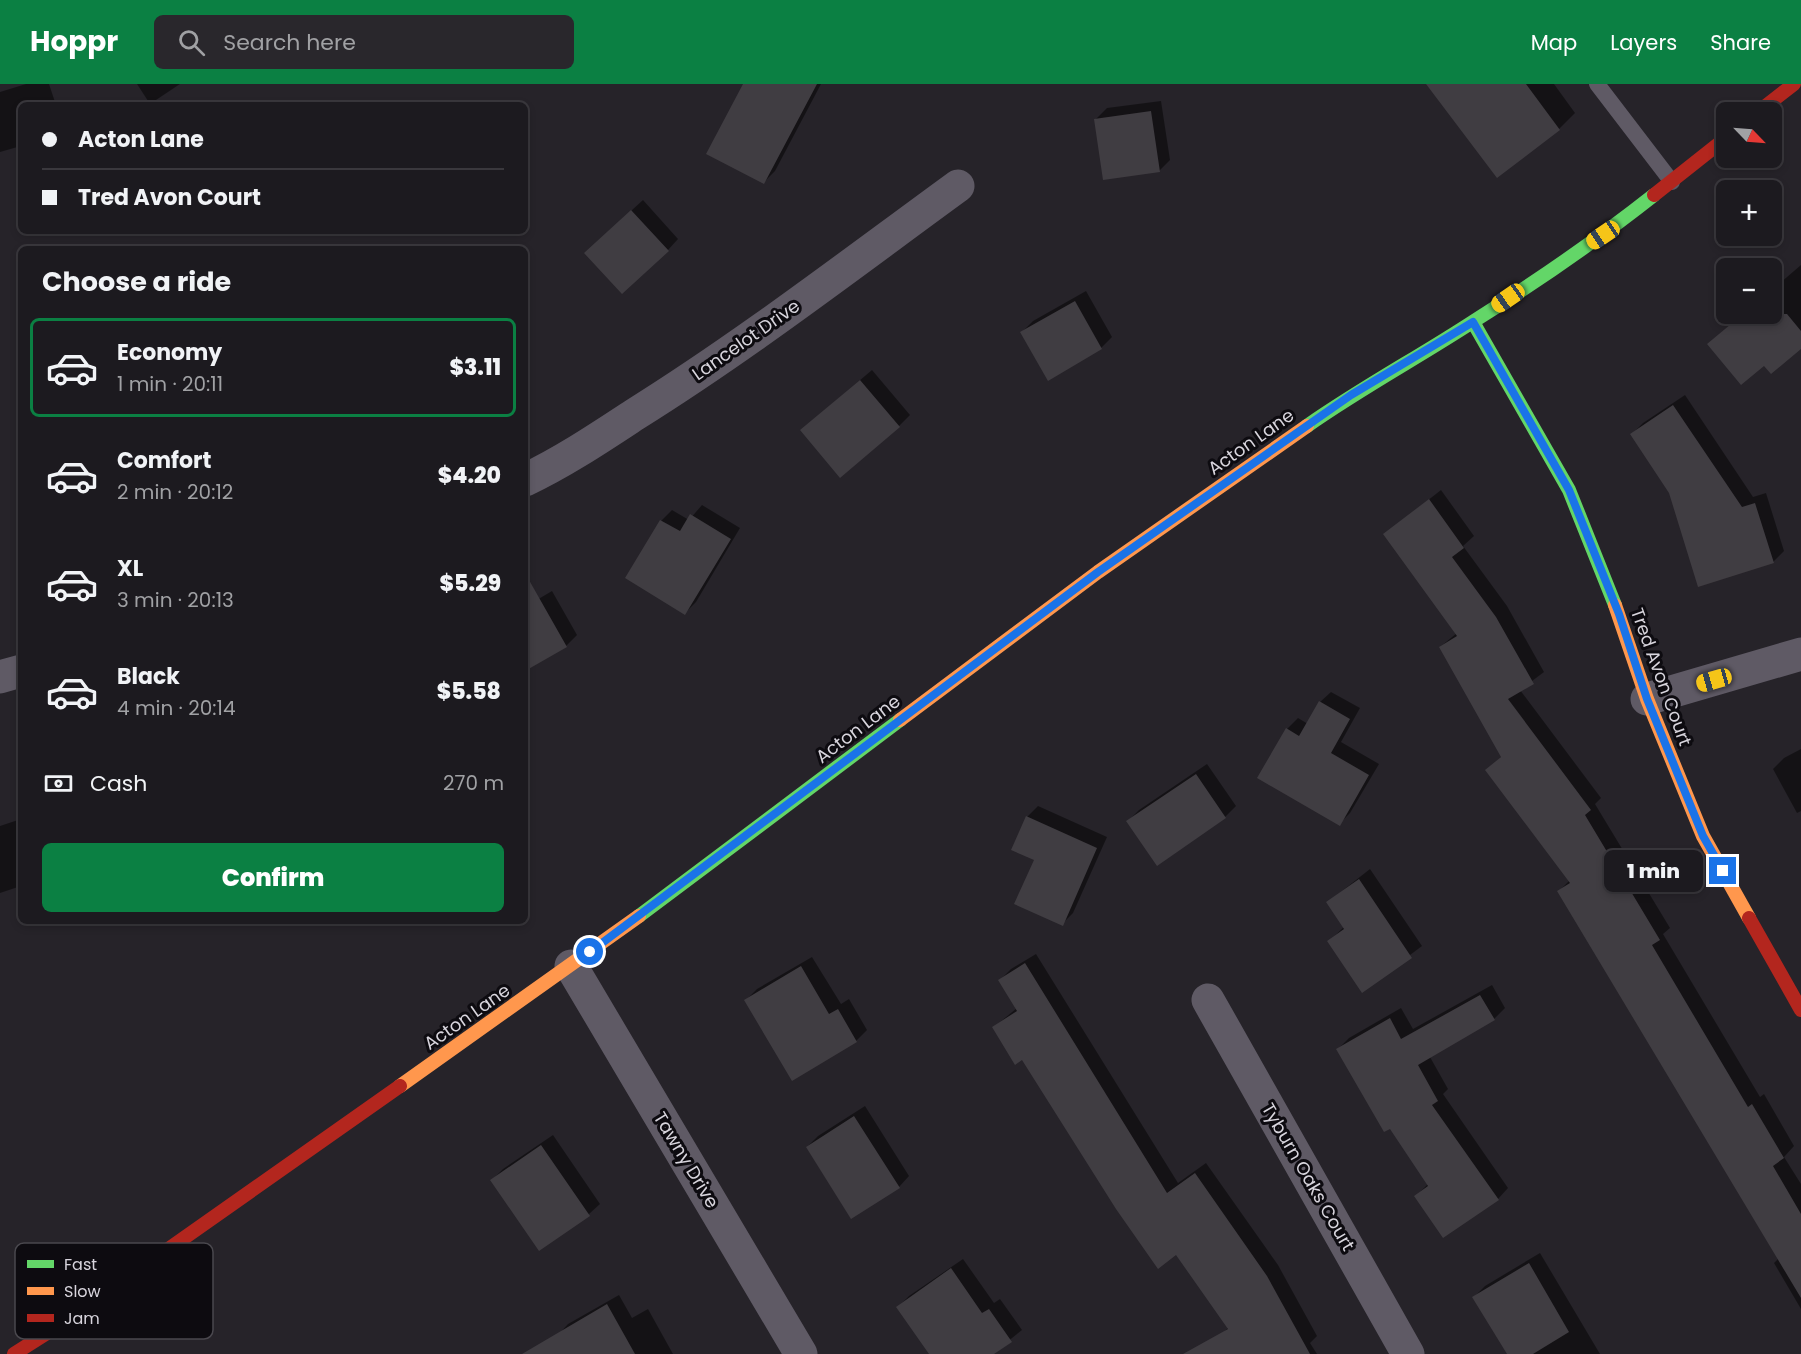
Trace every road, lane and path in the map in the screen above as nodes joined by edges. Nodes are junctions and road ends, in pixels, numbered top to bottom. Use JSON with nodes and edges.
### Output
{"nodes":[{"id":1,"x":1597,"y":84,"type":"edge"},
{"id":2,"x":1794,"y":84,"type":"edge"},
{"id":3,"x":1771,"y":102,"type":"edge"},
{"id":4,"x":1716,"y":146,"type":"edge"},
{"id":5,"x":1671,"y":182,"type":"junction"},
{"id":6,"x":958,"y":186,"type":"dead end"},
{"id":7,"x":1473,"y":322,"type":"junction"},
{"id":8,"x":528,"y":479,"type":"edge"},
{"id":9,"x":1801,"y":654,"type":"edge"},
{"id":10,"x":18,"y":672,"type":"edge"},
{"id":11,"x":0,"y":677,"type":"edge"},
{"id":12,"x":1647,"y":699,"type":"junction"},
{"id":13,"x":571,"y":966,"type":"junction"},
{"id":14,"x":1208,"y":1000,"type":"dead end"},
{"id":15,"x":1801,"y":1010,"type":"edge"},
{"id":16,"x":177,"y":1243,"type":"edge"},
{"id":17,"x":38,"y":1339,"type":"edge"},
{"id":18,"x":14,"y":1354,"type":"edge"},
{"id":19,"x":801,"y":1354,"type":"edge"},
{"id":20,"x":1408,"y":1354,"type":"edge"}],
"edges":[{"from":1,"to":5,"type":"lane"},
{"from":2,"to":3,"type":"street"},
{"from":4,"to":5,"type":"street","name":"Acton Lane"},
{"from":5,"to":7,"type":"street","name":"Acton Lane"},
{"from":6,"to":8,"type":"street","name":"Lancelot Drive"},
{"from":7,"to":12,"type":"street","name":"Tred Avon Court"},
{"from":7,"to":13,"type":"street","name":"Acton Lane"},
{"from":9,"to":12,"type":"street"},
{"from":10,"to":11,"type":"street"},
{"from":12,"to":15,"type":"street","name":"Tred Avon Court"},
{"from":13,"to":16,"type":"street","name":"Acton Lane"},
{"from":13,"to":19,"type":"street","name":"Tawny Drive"},
{"from":14,"to":20,"type":"street","name":"Tyburn Oaks Court"},
{"from":17,"to":18,"type":"street","name":"Acton Lane"}]}
